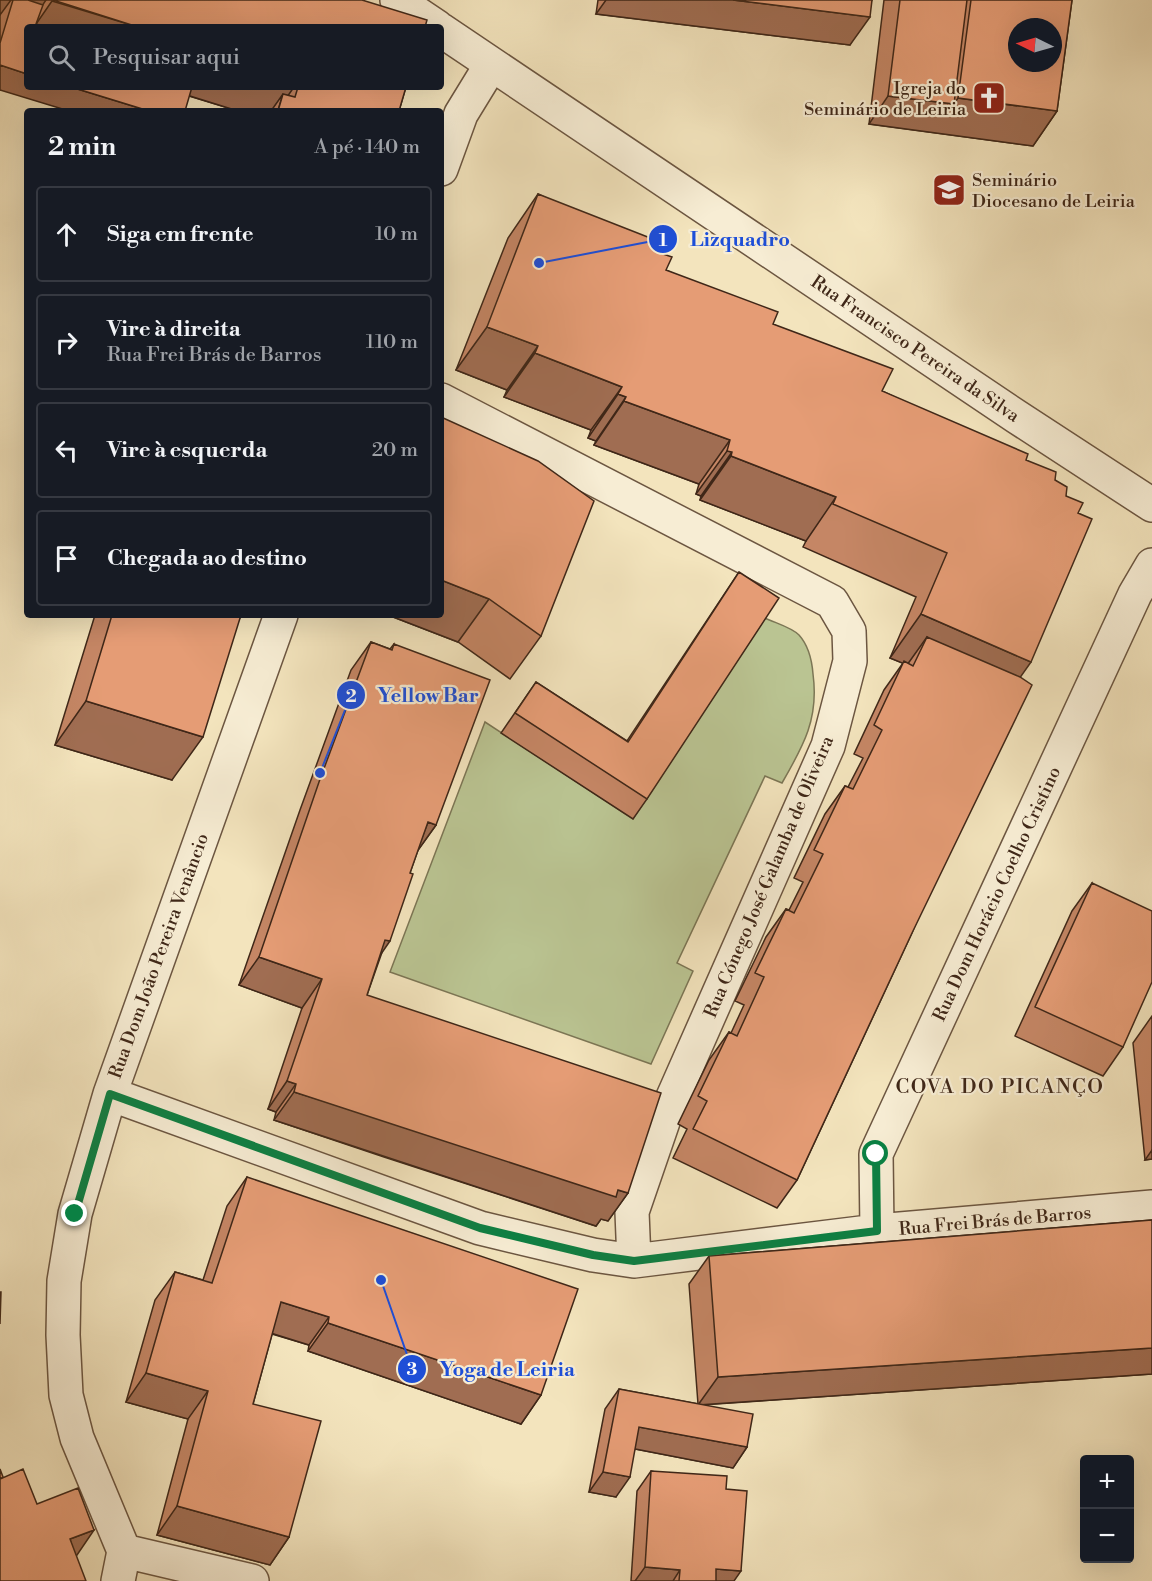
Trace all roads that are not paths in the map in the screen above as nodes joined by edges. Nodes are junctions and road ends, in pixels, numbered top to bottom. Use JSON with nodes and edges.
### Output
{"nodes":[{"id":1,"x":398,"y":0,"type":"edge"},
{"id":2,"x":433,"y":24,"type":"edge"},
{"id":3,"x":444,"y":32,"type":"edge"},
{"id":4,"x":491,"y":65,"type":"junction"},
{"id":5,"x":444,"y":161,"type":"edge"},
{"id":6,"x":444,"y":402,"type":"edge"},
{"id":7,"x":1152,"y":505,"type":"edge"},
{"id":8,"x":1152,"y":565,"type":"edge"},
{"id":9,"x":280,"y":618,"type":"edge"},
{"id":10,"x":110,"y":1094,"type":"junction"},
{"id":11,"x":1152,"y":1208,"type":"edge"},
{"id":12,"x":877,"y":1231,"type":"junction"},
{"id":13,"x":634,"y":1261,"type":"junction"},
{"id":14,"x":121,"y":1566,"type":"edge"},
{"id":15,"x":252,"y":1581,"type":"edge"}],
"edges":[{"from":1,"to":2,"type":"street"},
{"from":3,"to":4,"type":"street","name":"Rua Francisco Pereira da Silva"},
{"from":4,"to":5,"type":"street"},
{"from":4,"to":7,"type":"street","name":"Rua Francisco Pereira da Silva"},
{"from":6,"to":13,"type":"street","name":"Rua Cónego José Galamba de Oliveira"},
{"from":8,"to":12,"type":"street","name":"Rua Dom Horácio Coelho Cristino"},
{"from":9,"to":10,"type":"street","name":"Rua Dom João Pereira Venâncio"},
{"from":10,"to":13,"type":"street","name":"Rua Frei Brás de Barros"},
{"from":10,"to":14,"type":"street","name":"Rua Dom João Pereira Venâncio"},
{"from":11,"to":12,"type":"street","name":"Rua Frei Brás de Barros"},
{"from":12,"to":13,"type":"street","name":"Rua Frei Brás de Barros"},
{"from":14,"to":15,"type":"street"}]}
